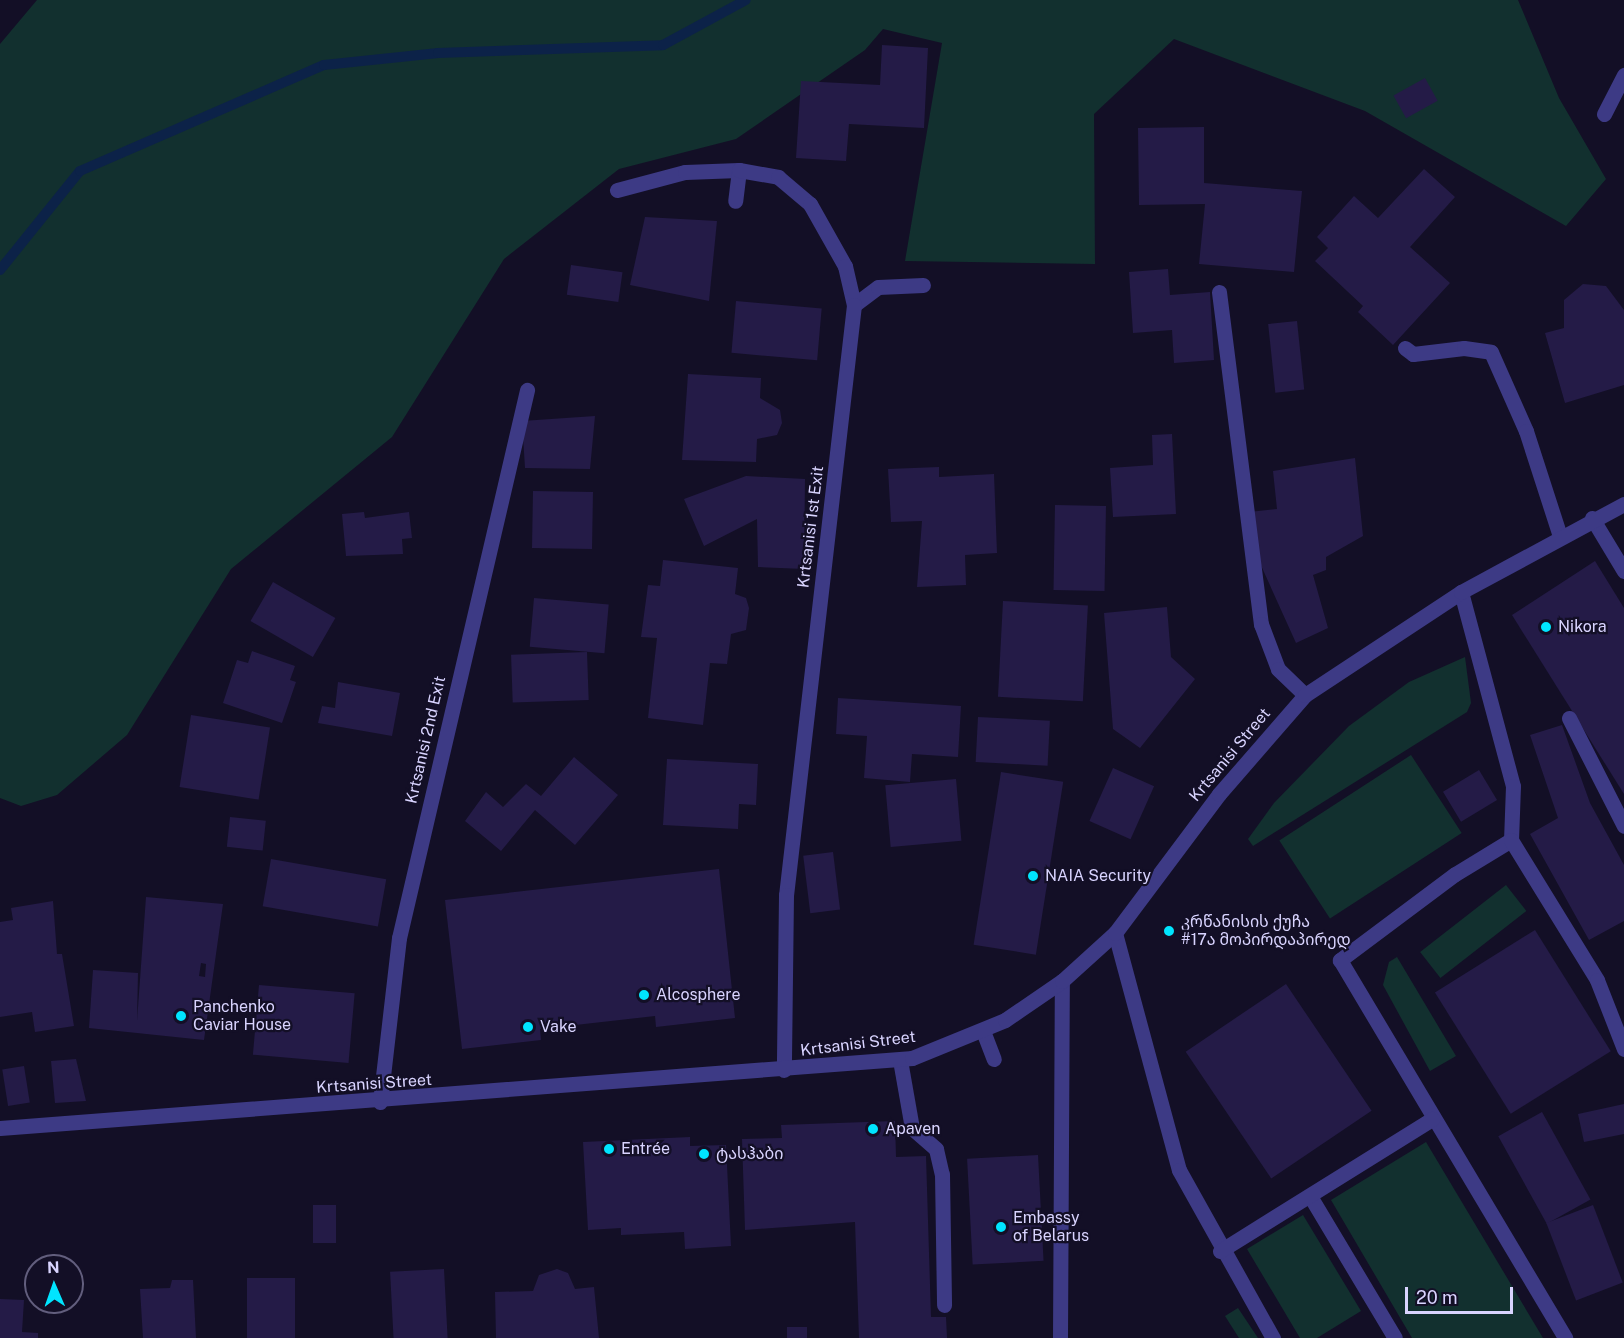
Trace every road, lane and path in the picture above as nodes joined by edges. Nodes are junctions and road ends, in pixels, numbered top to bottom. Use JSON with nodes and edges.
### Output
{"nodes":[{"id":1,"x":1624,"y":75,"type":"edge"},
{"id":2,"x":1604,"y":114,"type":"dead end"},
{"id":3,"x":739,"y":171,"type":"junction"},
{"id":4,"x":617,"y":190,"type":"dead end"},
{"id":5,"x":735,"y":201,"type":"dead end"},
{"id":6,"x":922,"y":285,"type":"dead end"},
{"id":7,"x":1219,"y":292,"type":"dead end"},
{"id":8,"x":854,"y":305,"type":"junction"},
{"id":9,"x":1405,"y":348,"type":"dead end"},
{"id":10,"x":527,"y":390,"type":"dead end"},
{"id":11,"x":1624,"y":504,"type":"edge"},
{"id":12,"x":1592,"y":518,"type":"junction"},
{"id":13,"x":1560,"y":536,"type":"junction"},
{"id":14,"x":1624,"y":571,"type":"edge"},
{"id":15,"x":1461,"y":592,"type":"junction"},
{"id":16,"x":1305,"y":695,"type":"junction"},
{"id":17,"x":1569,"y":718,"type":"dead end"},
{"id":18,"x":1621,"y":816,"type":"edge"},
{"id":19,"x":1511,"y":840,"type":"junction"},
{"id":20,"x":1115,"y":933,"type":"junction"},
{"id":21,"x":1062,"y":981,"type":"junction"},
{"id":22,"x":983,"y":1031,"type":"junction"},
{"id":23,"x":1624,"y":1049,"type":"edge"},
{"id":24,"x":900,"y":1059,"type":"junction"},
{"id":25,"x":994,"y":1059,"type":"dead end"},
{"id":26,"x":783,"y":1070,"type":"junction"},
{"id":27,"x":380,"y":1102,"type":"junction"},
{"id":28,"x":1432,"y":1119,"type":"junction"},
{"id":29,"x":0,"y":1128,"type":"edge"},
{"id":30,"x":1310,"y":1196,"type":"junction"},
{"id":31,"x":1220,"y":1251,"type":"junction"},
{"id":32,"x":944,"y":1305,"type":"dead end"},
{"id":33,"x":1060,"y":1338,"type":"edge"},
{"id":34,"x":1273,"y":1338,"type":"edge"},
{"id":35,"x":1395,"y":1338,"type":"edge"},
{"id":36,"x":1565,"y":1338,"type":"edge"}],
"edges":[{"from":1,"to":2,"type":"street"},
{"from":3,"to":4,"type":"street","name":"Krtsanisi 1st Exit"},
{"from":3,"to":5,"type":"street"},
{"from":3,"to":8,"type":"street","name":"Krtsanisi 1st Exit"},
{"from":6,"to":8,"type":"street"},
{"from":7,"to":16,"type":"street"},
{"from":8,"to":26,"type":"street","name":"Krtsanisi 1st Exit"},
{"from":9,"to":13,"type":"street"},
{"from":10,"to":27,"type":"street","name":"Krtsanisi 2nd Exit"},
{"from":11,"to":12,"type":"street","name":"Krtsanisi Street"},
{"from":12,"to":13,"type":"street","name":"Krtsanisi Street"},
{"from":12,"to":14,"type":"street"},
{"from":13,"to":15,"type":"street","name":"Krtsanisi Street"},
{"from":15,"to":16,"type":"street","name":"Krtsanisi Street"},
{"from":15,"to":19,"type":"street"},
{"from":16,"to":20,"type":"street","name":"Krtsanisi Street"},
{"from":17,"to":18,"type":"street"},
{"from":19,"to":23,"type":"street"},
{"from":19,"to":28,"type":"street"},
{"from":20,"to":21,"type":"street","name":"Krtsanisi Street"},
{"from":20,"to":31,"type":"street"},
{"from":21,"to":22,"type":"street","name":"Krtsanisi Street"},
{"from":21,"to":33,"type":"street"},
{"from":22,"to":24,"type":"street","name":"Krtsanisi Street"},
{"from":22,"to":25,"type":"street"},
{"from":24,"to":26,"type":"street","name":"Krtsanisi Street"},
{"from":24,"to":32,"type":"street"},
{"from":26,"to":27,"type":"street","name":"Krtsanisi Street"},
{"from":27,"to":29,"type":"street","name":"Krtsanisi Street"},
{"from":28,"to":30,"type":"street"},
{"from":28,"to":36,"type":"street"},
{"from":30,"to":31,"type":"street"},
{"from":30,"to":35,"type":"street"},
{"from":31,"to":34,"type":"street"}]}
